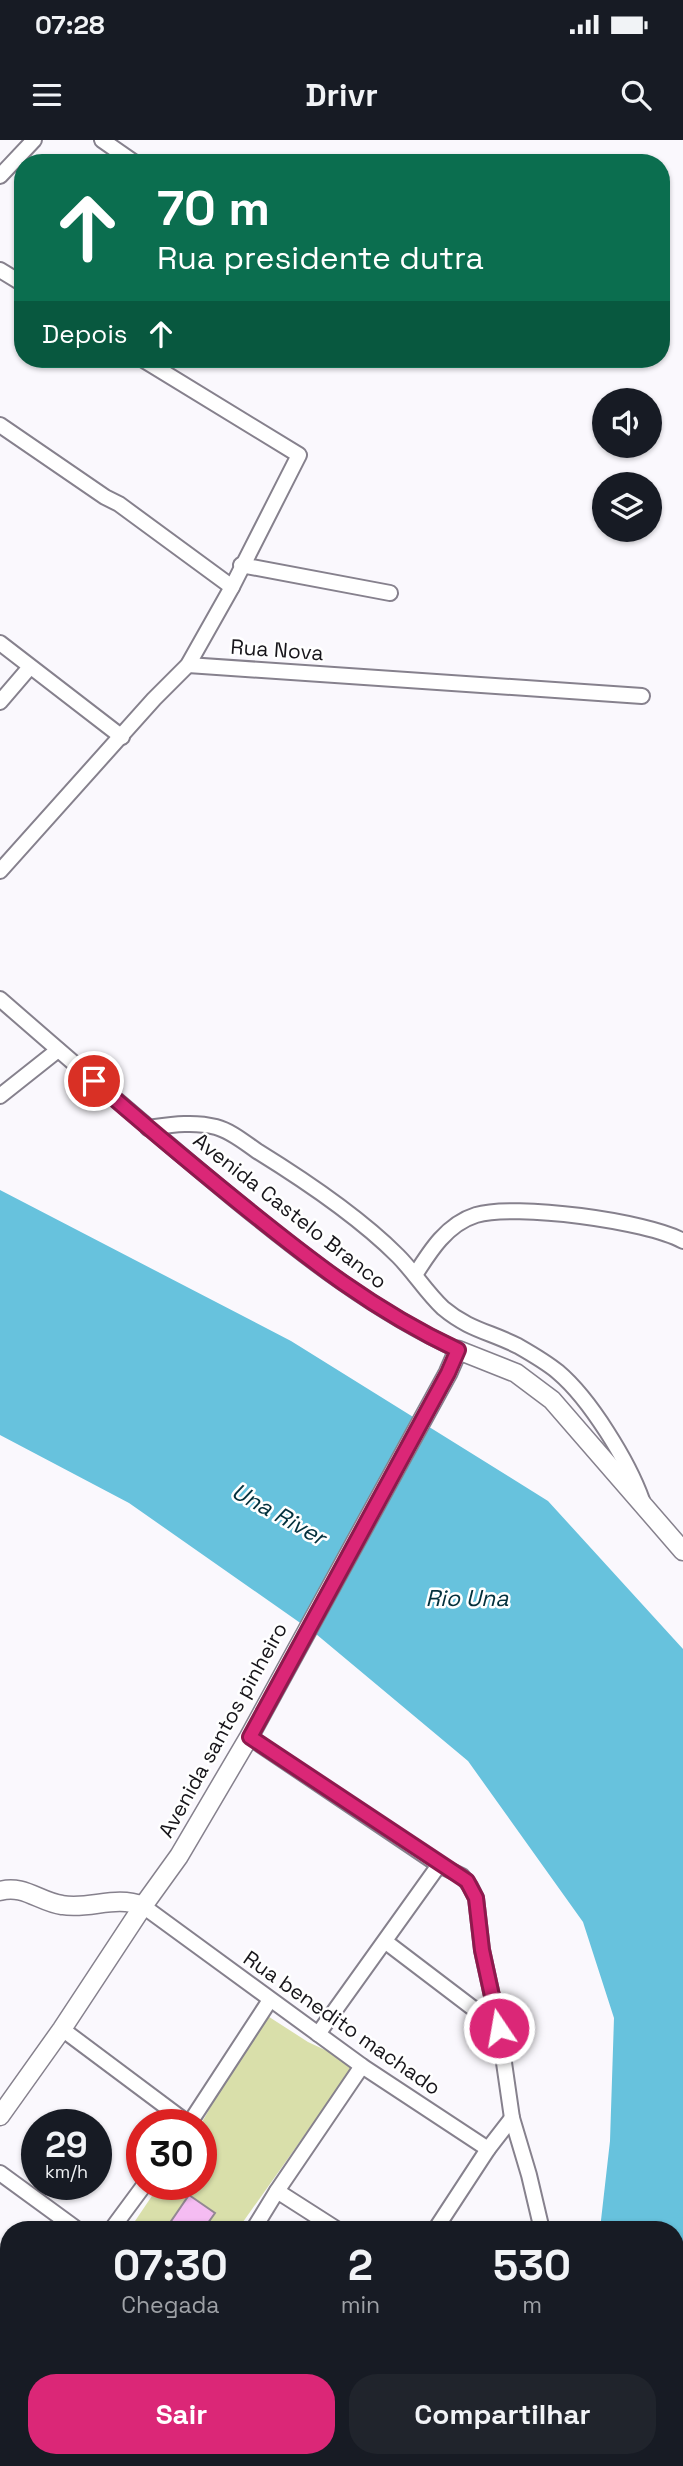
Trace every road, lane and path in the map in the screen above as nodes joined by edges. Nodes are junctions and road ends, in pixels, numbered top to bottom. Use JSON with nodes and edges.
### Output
{"nodes":[{"id":1,"x":34,"y":140,"type":"edge"},
{"id":2,"x":102,"y":140,"type":"edge"},
{"id":3,"x":21,"y":154,"type":"edge"},
{"id":4,"x":122,"y":154,"type":"edge"},
{"id":5,"x":14,"y":161,"type":"edge"},
{"id":6,"x":0,"y":176,"type":"edge"},
{"id":7,"x":157,"y":368,"type":"edge"},
{"id":8,"x":0,"y":425,"type":"edge"},
{"id":9,"x":241,"y":565,"type":"junction"},
{"id":10,"x":232,"y":587,"type":"junction"},
{"id":11,"x":390,"y":593,"type":"dead end"},
{"id":12,"x":0,"y":643,"type":"edge"},
{"id":13,"x":188,"y":665,"type":"junction"},
{"id":14,"x":30,"y":667,"type":"junction"},
{"id":15,"x":642,"y":696,"type":"dead end"},
{"id":16,"x":0,"y":702,"type":"edge"},
{"id":17,"x":122,"y":737,"type":"junction"},
{"id":18,"x":1,"y":868,"type":"edge"},
{"id":19,"x":0,"y":999,"type":"edge"},
{"id":20,"x":58,"y":1050,"type":"junction"},
{"id":21,"x":0,"y":1096,"type":"edge"},
{"id":22,"x":148,"y":1128,"type":"junction"},
{"id":23,"x":683,"y":1241,"type":"edge"},
{"id":24,"x":415,"y":1275,"type":"junction"},
{"id":25,"x":458,"y":1350,"type":"junction"},
{"id":26,"x":645,"y":1508,"type":"junction"},
{"id":27,"x":683,"y":1551,"type":"edge"},
{"id":28,"x":250,"y":1737,"type":"junction"},
{"id":29,"x":439,"y":1865,"type":"junction"},
{"id":30,"x":0,"y":1891,"type":"edge"},
{"id":31,"x":143,"y":1906,"type":"junction"},
{"id":32,"x":386,"y":1942,"type":"junction"},
{"id":33,"x":270,"y":2000,"type":"junction"},
{"id":34,"x":499,"y":2028,"type":"junction"},
{"id":35,"x":62,"y":2029,"type":"junction"},
{"id":36,"x":318,"y":2035,"type":"junction"},
{"id":37,"x":362,"y":2066,"type":"junction"},
{"id":38,"x":169,"y":2109,"type":"edge"},
{"id":39,"x":199,"y":2109,"type":"edge"},
{"id":40,"x":0,"y":2116,"type":"edge"},
{"id":41,"x":512,"y":2119,"type":"junction"},
{"id":42,"x":488,"y":2149,"type":"junction"},
{"id":43,"x":0,"y":2173,"type":"edge"},
{"id":44,"x":277,"y":2191,"type":"junction"},
{"id":45,"x":133,"y":2200,"type":"edge"},
{"id":46,"x":66,"y":2221,"type":"edge"},
{"id":47,"x":118,"y":2221,"type":"edge"},
{"id":48,"x":259,"y":2221,"type":"edge"},
{"id":49,"x":324,"y":2221,"type":"edge"},
{"id":50,"x":441,"y":2221,"type":"edge"},
{"id":51,"x":540,"y":2221,"type":"edge"}],
"edges":[{"from":1,"to":3,"type":"street"},
{"from":2,"to":4,"type":"street"},
{"from":5,"to":6,"type":"street"},
{"from":7,"to":9,"type":"street"},
{"from":8,"to":10,"type":"street"},
{"from":9,"to":10,"type":"street"},
{"from":9,"to":11,"type":"street"},
{"from":10,"to":13,"type":"street"},
{"from":12,"to":14,"type":"street"},
{"from":13,"to":15,"type":"street","name":"Rua Nova"},
{"from":13,"to":17,"type":"street"},
{"from":14,"to":16,"type":"street"},
{"from":14,"to":17,"type":"street"},
{"from":17,"to":18,"type":"street"},
{"from":19,"to":20,"type":"street","name":"Avenida Castelo Branco"},
{"from":20,"to":21,"type":"street"},
{"from":20,"to":22,"type":"street","name":"Avenida Castelo Branco"},
{"from":22,"to":24,"type":"street","name":"Avenida Castelo Branco"},
{"from":22,"to":25,"type":"street","name":"Avenida Castelo Branco"},
{"from":23,"to":24,"type":"street"},
{"from":24,"to":26,"type":"street","name":"Avenida Castelo Branco"},
{"from":25,"to":26,"type":"street","name":"Avenida Castelo Branco"},
{"from":25,"to":28,"type":"street","name":"Avenida santos pinheiro"},
{"from":26,"to":27,"type":"street","name":"Avenida Castelo Branco"},
{"from":28,"to":29,"type":"street"},
{"from":28,"to":31,"type":"street","name":"Avenida santos pinheiro"},
{"from":29,"to":32,"type":"street"},
{"from":29,"to":34,"type":"street"},
{"from":30,"to":31,"type":"street"},
{"from":31,"to":33,"type":"street","name":"Rua benedito machado"},
{"from":31,"to":35,"type":"street","name":"Avenida santos pinheiro"},
{"from":32,"to":34,"type":"street"},
{"from":32,"to":36,"type":"street"},
{"from":33,"to":36,"type":"street","name":"Rua benedito machado"},
{"from":33,"to":39,"type":"street"},
{"from":34,"to":41,"type":"street"},
{"from":35,"to":38,"type":"street"},
{"from":35,"to":40,"type":"street","name":"Avenida santos pinheiro"},
{"from":36,"to":37,"type":"street","name":"Rua benedito machado"},
{"from":37,"to":42,"type":"street","name":"Rua benedito machado"},
{"from":37,"to":44,"type":"street"},
{"from":41,"to":42,"type":"street"},
{"from":41,"to":51,"type":"street"},
{"from":42,"to":50,"type":"street"},
{"from":43,"to":46,"type":"street"},
{"from":44,"to":48,"type":"street"},
{"from":44,"to":49,"type":"street"},
{"from":45,"to":47,"type":"street"}]}
